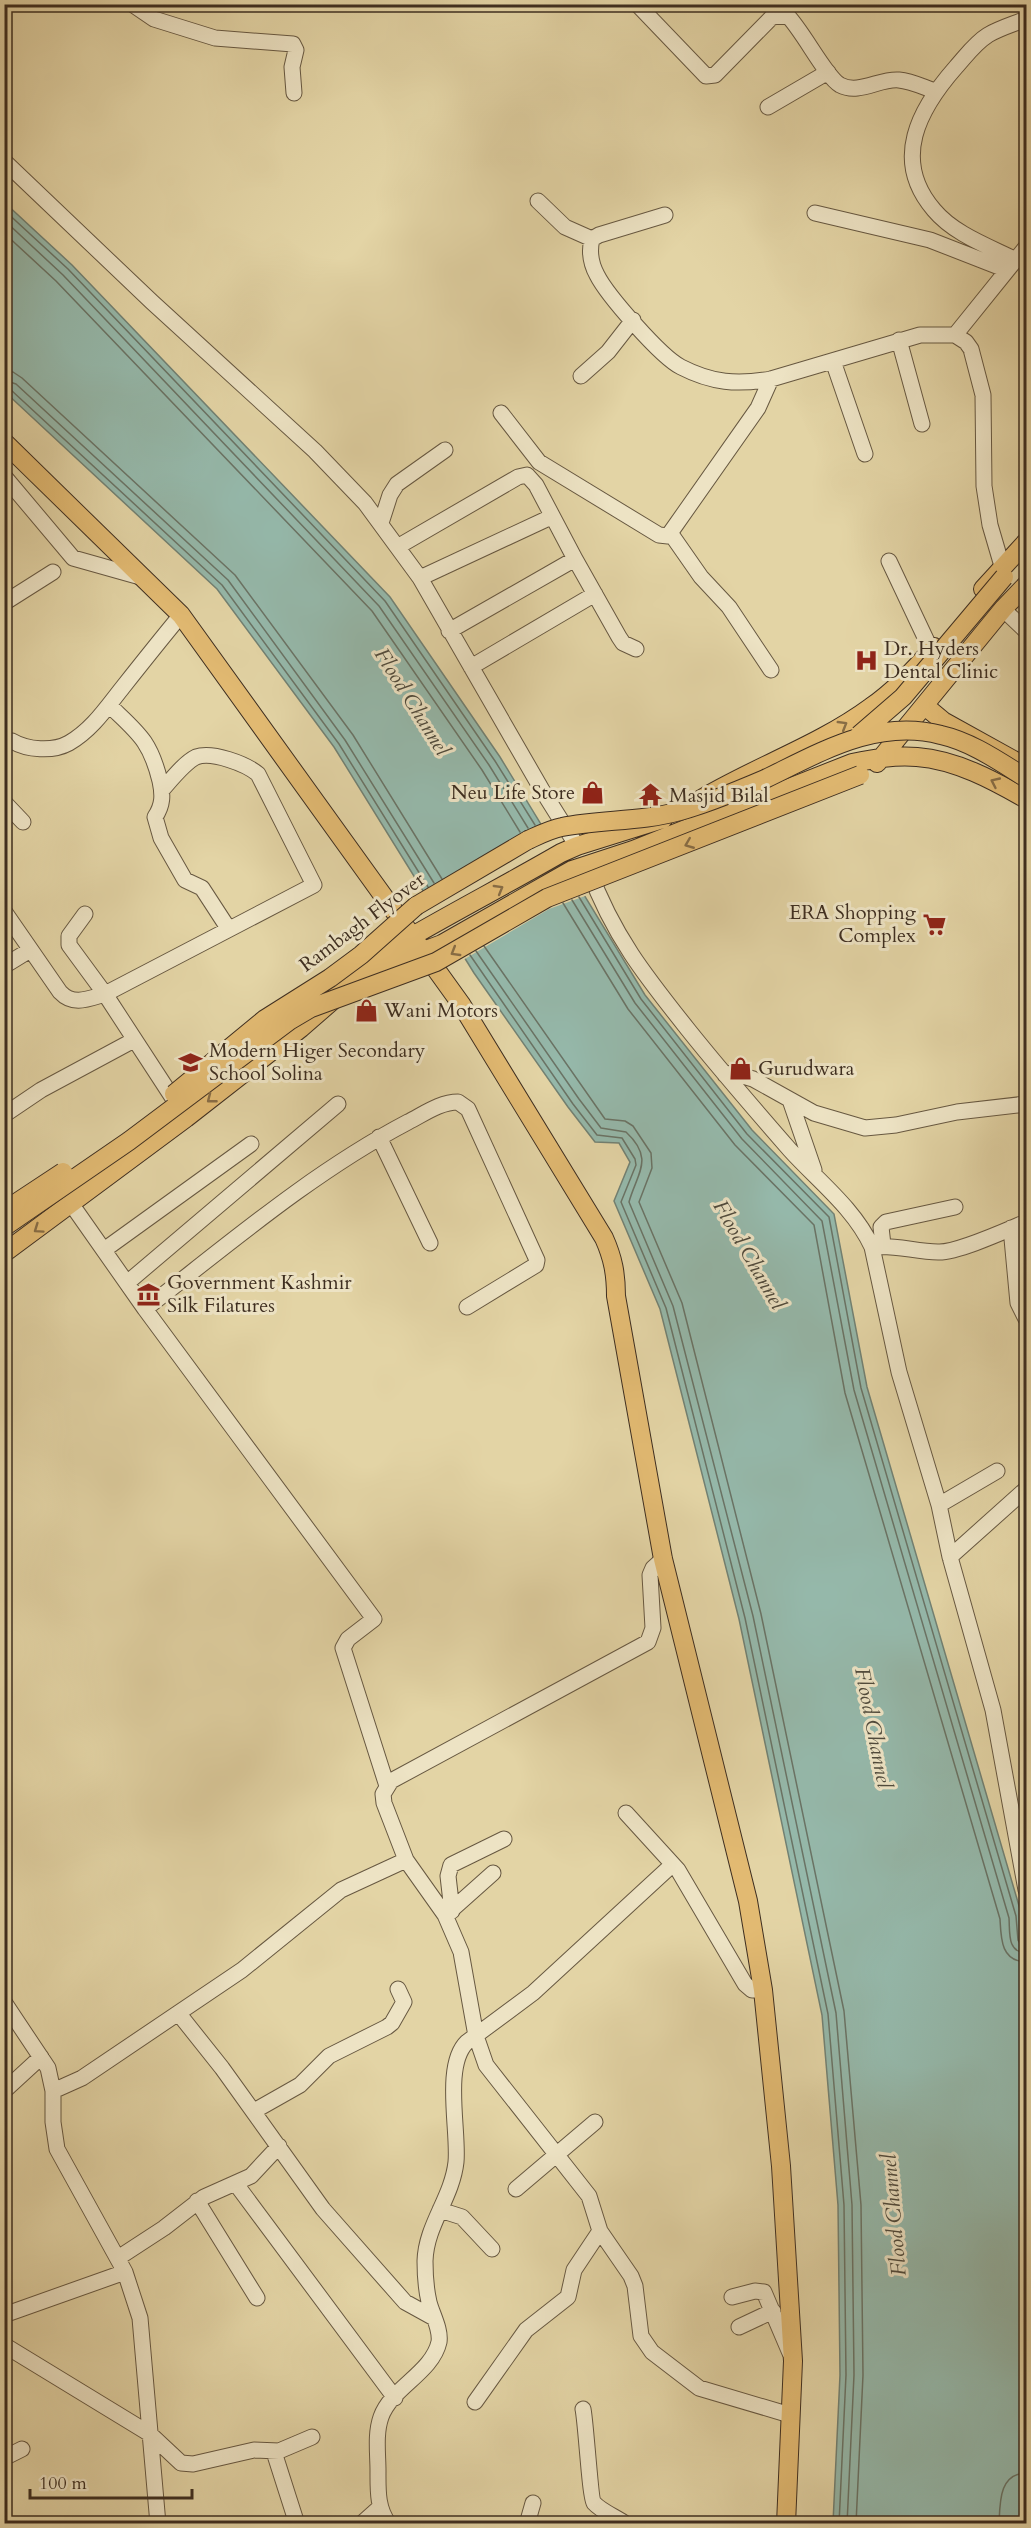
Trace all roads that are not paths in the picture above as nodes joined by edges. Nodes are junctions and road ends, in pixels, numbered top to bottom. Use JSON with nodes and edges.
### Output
{"nodes":[{"id":1,"x":132,"y":4,"type":"edge"},
{"id":2,"x":637,"y":4,"type":"edge"},
{"id":3,"x":1026,"y":19,"type":"edge"},
{"id":4,"x":828,"y":72,"type":"junction"},
{"id":5,"x":935,"y":91,"type":"junction"},
{"id":6,"x":294,"y":93,"type":"dead end"},
{"id":7,"x":768,"y":107,"type":"dead end"},
{"id":8,"x":4,"y":161,"type":"edge"},
{"id":9,"x":538,"y":201,"type":"dead end"},
{"id":10,"x":816,"y":213,"type":"dead end"},
{"id":11,"x":665,"y":215,"type":"dead end"},
{"id":12,"x":592,"y":239,"type":"junction"},
{"id":13,"x":1026,"y":247,"type":"edge"},
{"id":14,"x":1011,"y":265,"type":"junction"},
{"id":15,"x":633,"y":320,"type":"junction"},
{"id":16,"x":955,"y":335,"type":"junction"},
{"id":17,"x":899,"y":340,"type":"junction"},
{"id":18,"x":833,"y":361,"type":"junction"},
{"id":19,"x":581,"y":376,"type":"dead end"},
{"id":20,"x":771,"y":379,"type":"junction"},
{"id":21,"x":501,"y":413,"type":"dead end"},
{"id":22,"x":922,"y":424,"type":"dead end"},
{"id":23,"x":4,"y":442,"type":"edge"},
{"id":24,"x":445,"y":450,"type":"dead end"},
{"id":25,"x":865,"y":454,"type":"dead end"},
{"id":26,"x":4,"y":476,"type":"edge"},
{"id":27,"x":551,"y":516,"type":"junction"},
{"id":28,"x":381,"y":523,"type":"junction"},
{"id":29,"x":671,"y":534,"type":"junction"},
{"id":30,"x":1026,"y":542,"type":"edge"},
{"id":31,"x":399,"y":546,"type":"junction"},
{"id":32,"x":1026,"y":553,"type":"edge"},
{"id":33,"x":575,"y":559,"type":"junction"},
{"id":34,"x":889,"y":561,"type":"dead end"},
{"id":35,"x":52,"y":572,"type":"dead end"},
{"id":36,"x":1003,"y":572,"type":"junction"},
{"id":37,"x":420,"y":578,"type":"junction"},
{"id":38,"x":146,"y":579,"type":"junction"},
{"id":39,"x":1026,"y":585,"type":"edge"},
{"id":40,"x":595,"y":594,"type":"junction"},
{"id":41,"x":4,"y":603,"type":"edge"},
{"id":42,"x":1003,"y":609,"type":"junction"},
{"id":43,"x":181,"y":615,"type":"junction"},
{"id":44,"x":449,"y":631,"type":"junction"},
{"id":45,"x":1026,"y":631,"type":"edge"},
{"id":46,"x":945,"y":633,"type":"junction"},
{"id":47,"x":636,"y":649,"type":"dead end"},
{"id":48,"x":931,"y":650,"type":"junction"},
{"id":49,"x":970,"y":651,"type":"junction"},
{"id":50,"x":471,"y":668,"type":"junction"},
{"id":51,"x":771,"y":670,"type":"dead end"},
{"id":52,"x":927,"y":703,"type":"junction"},
{"id":53,"x":109,"y":705,"type":"junction"},
{"id":54,"x":858,"y":736,"type":"junction"},
{"id":55,"x":7,"y":739,"type":"edge"},
{"id":56,"x":882,"y":758,"type":"junction"},
{"id":57,"x":1026,"y":761,"type":"edge"},
{"id":58,"x":1026,"y":767,"type":"edge"},
{"id":59,"x":1026,"y":778,"type":"edge"},
{"id":60,"x":162,"y":790,"type":"junction"},
{"id":61,"x":1026,"y":799,"type":"edge"},
{"id":62,"x":4,"y":802,"type":"edge"},
{"id":63,"x":23,"y":822,"type":"dead end"},
{"id":64,"x":569,"y":849,"type":"junction"},
{"id":65,"x":579,"y":867,"type":"junction"},
{"id":66,"x":4,"y":911,"type":"edge"},
{"id":67,"x":85,"y":914,"type":"dead end"},
{"id":68,"x":228,"y":928,"type":"junction"},
{"id":69,"x":412,"y":937,"type":"junction"},
{"id":70,"x":30,"y":951,"type":"junction"},
{"id":71,"x":424,"y":952,"type":"junction"},
{"id":72,"x":4,"y":966,"type":"edge"},
{"id":73,"x":105,"y":994,"type":"junction"},
{"id":74,"x":134,"y":1040,"type":"junction"},
{"id":75,"x":725,"y":1075,"type":"junction"},
{"id":76,"x":174,"y":1100,"type":"junction"},
{"id":77,"x":790,"y":1100,"type":"junction"},
{"id":78,"x":338,"y":1104,"type":"dead end"},
{"id":79,"x":1026,"y":1104,"type":"edge"},
{"id":80,"x":4,"y":1115,"type":"edge"},
{"id":81,"x":186,"y":1118,"type":"junction"},
{"id":82,"x":379,"y":1137,"type":"junction"},
{"id":83,"x":251,"y":1144,"type":"dead end"},
{"id":84,"x":816,"y":1176,"type":"junction"},
{"id":85,"x":72,"y":1205,"type":"junction"},
{"id":86,"x":955,"y":1207,"type":"dead end"},
{"id":87,"x":4,"y":1211,"type":"edge"},
{"id":88,"x":4,"y":1221,"type":"edge"},
{"id":89,"x":1026,"y":1222,"type":"edge"},
{"id":90,"x":4,"y":1227,"type":"edge"},
{"id":91,"x":1011,"y":1228,"type":"junction"},
{"id":92,"x":430,"y":1243,"type":"dead end"},
{"id":93,"x":877,"y":1246,"type":"junction"},
{"id":94,"x":104,"y":1250,"type":"junction"},
{"id":95,"x":4,"y":1253,"type":"edge"},
{"id":96,"x":127,"y":1283,"type":"junction"},
{"id":97,"x":467,"y":1307,"type":"dead end"},
{"id":98,"x":145,"y":1309,"type":"junction"},
{"id":99,"x":1026,"y":1318,"type":"edge"},
{"id":100,"x":997,"y":1471,"type":"dead end"},
{"id":101,"x":1026,"y":1489,"type":"edge"},
{"id":102,"x":939,"y":1505,"type":"junction"},
{"id":103,"x":950,"y":1557,"type":"junction"},
{"id":104,"x":663,"y":1559,"type":"junction"},
{"id":105,"x":387,"y":1786,"type":"junction"},
{"id":106,"x":626,"y":1813,"type":"dead end"},
{"id":107,"x":504,"y":1839,"type":"dead end"},
{"id":108,"x":406,"y":1860,"type":"junction"},
{"id":109,"x":672,"y":1864,"type":"junction"},
{"id":110,"x":493,"y":1873,"type":"dead end"},
{"id":111,"x":1026,"y":1890,"type":"edge"},
{"id":112,"x":448,"y":1913,"type":"junction"},
{"id":113,"x":398,"y":1989,"type":"dead end"},
{"id":114,"x":763,"y":1990,"type":"junction"},
{"id":115,"x":4,"y":2002,"type":"edge"},
{"id":116,"x":179,"y":2014,"type":"junction"},
{"id":117,"x":476,"y":2036,"type":"junction"},
{"id":118,"x":41,"y":2056,"type":"junction"},
{"id":119,"x":4,"y":2091,"type":"edge"},
{"id":120,"x":53,"y":2091,"type":"junction"},
{"id":121,"x":254,"y":2111,"type":"junction"},
{"id":122,"x":595,"y":2122,"type":"dead end"},
{"id":123,"x":279,"y":2146,"type":"junction"},
{"id":124,"x":557,"y":2155,"type":"junction"},
{"id":125,"x":236,"y":2184,"type":"junction"},
{"id":126,"x":516,"y":2188,"type":"dead end"},
{"id":127,"x":197,"y":2201,"type":"junction"},
{"id":128,"x":440,"y":2210,"type":"junction"},
{"id":129,"x":600,"y":2231,"type":"junction"},
{"id":130,"x":492,"y":2249,"type":"dead end"},
{"id":131,"x":121,"y":2265,"type":"junction"},
{"id":132,"x":732,"y":2297,"type":"dead end"},
{"id":133,"x":257,"y":2298,"type":"dead end"},
{"id":134,"x":773,"y":2311,"type":"junction"},
{"id":135,"x":4,"y":2315,"type":"edge"},
{"id":136,"x":434,"y":2318,"type":"junction"},
{"id":137,"x":739,"y":2327,"type":"dead end"},
{"id":138,"x":4,"y":2344,"type":"edge"},
{"id":139,"x":793,"y":2361,"type":"junction"},
{"id":140,"x":394,"y":2398,"type":"junction"},
{"id":141,"x":475,"y":2402,"type":"dead end"},
{"id":142,"x":583,"y":2409,"type":"dead end"},
{"id":143,"x":790,"y":2415,"type":"junction"},
{"id":144,"x":150,"y":2434,"type":"junction"},
{"id":145,"x":312,"y":2437,"type":"dead end"},
{"id":146,"x":22,"y":2449,"type":"dead end"},
{"id":147,"x":274,"y":2452,"type":"junction"},
{"id":148,"x":4,"y":2458,"type":"edge"},
{"id":149,"x":533,"y":2504,"type":"dead end"},
{"id":150,"x":380,"y":2507,"type":"junction"},
{"id":151,"x":158,"y":2523,"type":"edge"},
{"id":152,"x":297,"y":2523,"type":"edge"},
{"id":153,"x":360,"y":2523,"type":"edge"},
{"id":154,"x":389,"y":2523,"type":"edge"},
{"id":155,"x":527,"y":2523,"type":"edge"},
{"id":156,"x":626,"y":2523,"type":"edge"},
{"id":157,"x":786,"y":2523,"type":"edge"}],
"edges":[{"from":1,"to":6,"type":"street"},
{"from":2,"to":4,"type":"street"},
{"from":3,"to":5,"type":"street"},
{"from":4,"to":5,"type":"street"},
{"from":4,"to":7,"type":"street"},
{"from":5,"to":14,"type":"street"},
{"from":8,"to":28,"type":"street"},
{"from":9,"to":12,"type":"street"},
{"from":10,"to":14,"type":"street"},
{"from":11,"to":12,"type":"street"},
{"from":12,"to":15,"type":"street"},
{"from":13,"to":14,"type":"street"},
{"from":14,"to":16,"type":"street"},
{"from":15,"to":19,"type":"street"},
{"from":15,"to":20,"type":"street"},
{"from":16,"to":17,"type":"street"},
{"from":16,"to":36,"type":"street"},
{"from":17,"to":18,"type":"street"},
{"from":17,"to":22,"type":"street"},
{"from":18,"to":20,"type":"street"},
{"from":18,"to":25,"type":"street"},
{"from":20,"to":29,"type":"street"},
{"from":21,"to":29,"type":"street"},
{"from":23,"to":38,"type":"main road"},
{"from":24,"to":28,"type":"street"},
{"from":26,"to":38,"type":"street"},
{"from":27,"to":31,"type":"street"},
{"from":27,"to":33,"type":"street"},
{"from":27,"to":37,"type":"street"},
{"from":28,"to":31,"type":"street"},
{"from":29,"to":51,"type":"street"},
{"from":30,"to":36,"type":"main road"},
{"from":31,"to":37,"type":"street"},
{"from":32,"to":36,"type":"main road"},
{"from":33,"to":40,"type":"street"},
{"from":33,"to":44,"type":"street"},
{"from":34,"to":48,"type":"street"},
{"from":35,"to":41,"type":"street"},
{"from":36,"to":46,"type":"main road"},
{"from":36,"to":54,"type":"main road","bridge":true},
{"from":37,"to":44,"type":"street"},
{"from":38,"to":43,"type":"main road"},
{"from":39,"to":42,"type":"main road"},
{"from":40,"to":47,"type":"street"},
{"from":40,"to":50,"type":"street"},
{"from":42,"to":45,"type":"street"},
{"from":42,"to":49,"type":"main road"},
{"from":43,"to":53,"type":"street"},
{"from":43,"to":69,"type":"main road"},
{"from":44,"to":50,"type":"street"},
{"from":46,"to":48,"type":"main road"},
{"from":46,"to":49,"type":"main road"},
{"from":64,"to":48,"type":"main road","one_way":true},
{"from":49,"to":52,"type":"main road"},
{"from":50,"to":64,"type":"street"},
{"from":52,"to":56,"type":"main road"},
{"from":52,"to":57,"type":"main road"},
{"from":52,"to":58,"type":"main road"},
{"from":53,"to":55,"type":"street"},
{"from":53,"to":60,"type":"street"},
{"from":54,"to":59,"type":"main road","name":"Rambagh Flyover","bridge":true},
{"from":54,"to":87,"type":"main road","name":"Rambagh Flyover","bridge":true},
{"from":61,"to":56,"type":"main road","one_way":true},
{"from":56,"to":65,"type":"main road"},
{"from":56,"to":90,"type":"main road","one_way":true,"bridge":true},
{"from":60,"to":68,"type":"street"},
{"from":60,"to":68,"type":"street"},
{"from":62,"to":63,"type":"street"},
{"from":69,"to":64,"type":"main road","one_way":true},
{"from":65,"to":71,"type":"main road"},
{"from":65,"to":75,"type":"street"},
{"from":66,"to":70,"type":"street"},
{"from":67,"to":73,"type":"street"},
{"from":68,"to":73,"type":"street"},
{"from":69,"to":71,"type":"main road"},
{"from":69,"to":76,"type":"main road"},
{"from":70,"to":72,"type":"street"},
{"from":70,"to":73,"type":"street"},
{"from":71,"to":81,"type":"main road","one_way":true},
{"from":71,"to":104,"type":"main road"},
{"from":73,"to":74,"type":"street"},
{"from":74,"to":76,"type":"street"},
{"from":74,"to":80,"type":"street"},
{"from":75,"to":77,"type":"street"},
{"from":75,"to":84,"type":"street"},
{"from":76,"to":81,"type":"street"},
{"from":76,"to":88,"type":"main road"},
{"from":77,"to":79,"type":"street"},
{"from":77,"to":84,"type":"street"},
{"from":78,"to":96,"type":"street"},
{"from":81,"to":85,"type":"main road"},
{"from":82,"to":92,"type":"street"},
{"from":82,"to":97,"type":"street"},
{"from":82,"to":98,"type":"street"},
{"from":83,"to":94,"type":"street"},
{"from":84,"to":93,"type":"street"},
{"from":85,"to":94,"type":"street"},
{"from":85,"to":95,"type":"main road","one_way":true},
{"from":86,"to":93,"type":"street"},
{"from":89,"to":91,"type":"street"},
{"from":91,"to":93,"type":"street"},
{"from":91,"to":99,"type":"street"},
{"from":93,"to":102,"type":"street"},
{"from":94,"to":96,"type":"street"},
{"from":96,"to":98,"type":"street"},
{"from":98,"to":105,"type":"street"},
{"from":100,"to":102,"type":"street"},
{"from":101,"to":103,"type":"street"},
{"from":102,"to":103,"type":"street"},
{"from":103,"to":111,"type":"street"},
{"from":104,"to":105,"type":"street"},
{"from":104,"to":114,"type":"main road"},
{"from":105,"to":108,"type":"street"},
{"from":106,"to":109,"type":"street"},
{"from":107,"to":112,"type":"street"},
{"from":108,"to":112,"type":"street"},
{"from":108,"to":116,"type":"street"},
{"from":109,"to":114,"type":"street"},
{"from":109,"to":117,"type":"street"},
{"from":110,"to":112,"type":"street"},
{"from":112,"to":117,"type":"street"},
{"from":113,"to":121,"type":"street"},
{"from":114,"to":139,"type":"main road"},
{"from":115,"to":118,"type":"street"},
{"from":116,"to":120,"type":"street"},
{"from":116,"to":121,"type":"street"},
{"from":117,"to":124,"type":"street"},
{"from":117,"to":128,"type":"street"},
{"from":118,"to":119,"type":"street"},
{"from":118,"to":120,"type":"street"},
{"from":120,"to":131,"type":"street"},
{"from":121,"to":123,"type":"street"},
{"from":122,"to":124,"type":"street"},
{"from":123,"to":125,"type":"street"},
{"from":123,"to":136,"type":"street"},
{"from":124,"to":126,"type":"street"},
{"from":124,"to":129,"type":"street"},
{"from":125,"to":127,"type":"street"},
{"from":125,"to":140,"type":"street"},
{"from":127,"to":131,"type":"street"},
{"from":127,"to":133,"type":"street"},
{"from":128,"to":130,"type":"street"},
{"from":128,"to":136,"type":"street"},
{"from":129,"to":141,"type":"street"},
{"from":129,"to":143,"type":"street"},
{"from":131,"to":135,"type":"street"},
{"from":131,"to":144,"type":"street"},
{"from":132,"to":134,"type":"street"},
{"from":134,"to":137,"type":"street"},
{"from":134,"to":139,"type":"street"},
{"from":136,"to":140,"type":"street"},
{"from":138,"to":144,"type":"street"},
{"from":139,"to":143,"type":"main road"},
{"from":140,"to":150,"type":"street"},
{"from":142,"to":156,"type":"street"},
{"from":143,"to":157,"type":"main road"},
{"from":144,"to":147,"type":"street"},
{"from":144,"to":151,"type":"street"},
{"from":145,"to":147,"type":"street"},
{"from":146,"to":148,"type":"street"},
{"from":147,"to":152,"type":"street"},
{"from":149,"to":155,"type":"street"},
{"from":150,"to":153,"type":"street"},
{"from":150,"to":154,"type":"street"}]}
